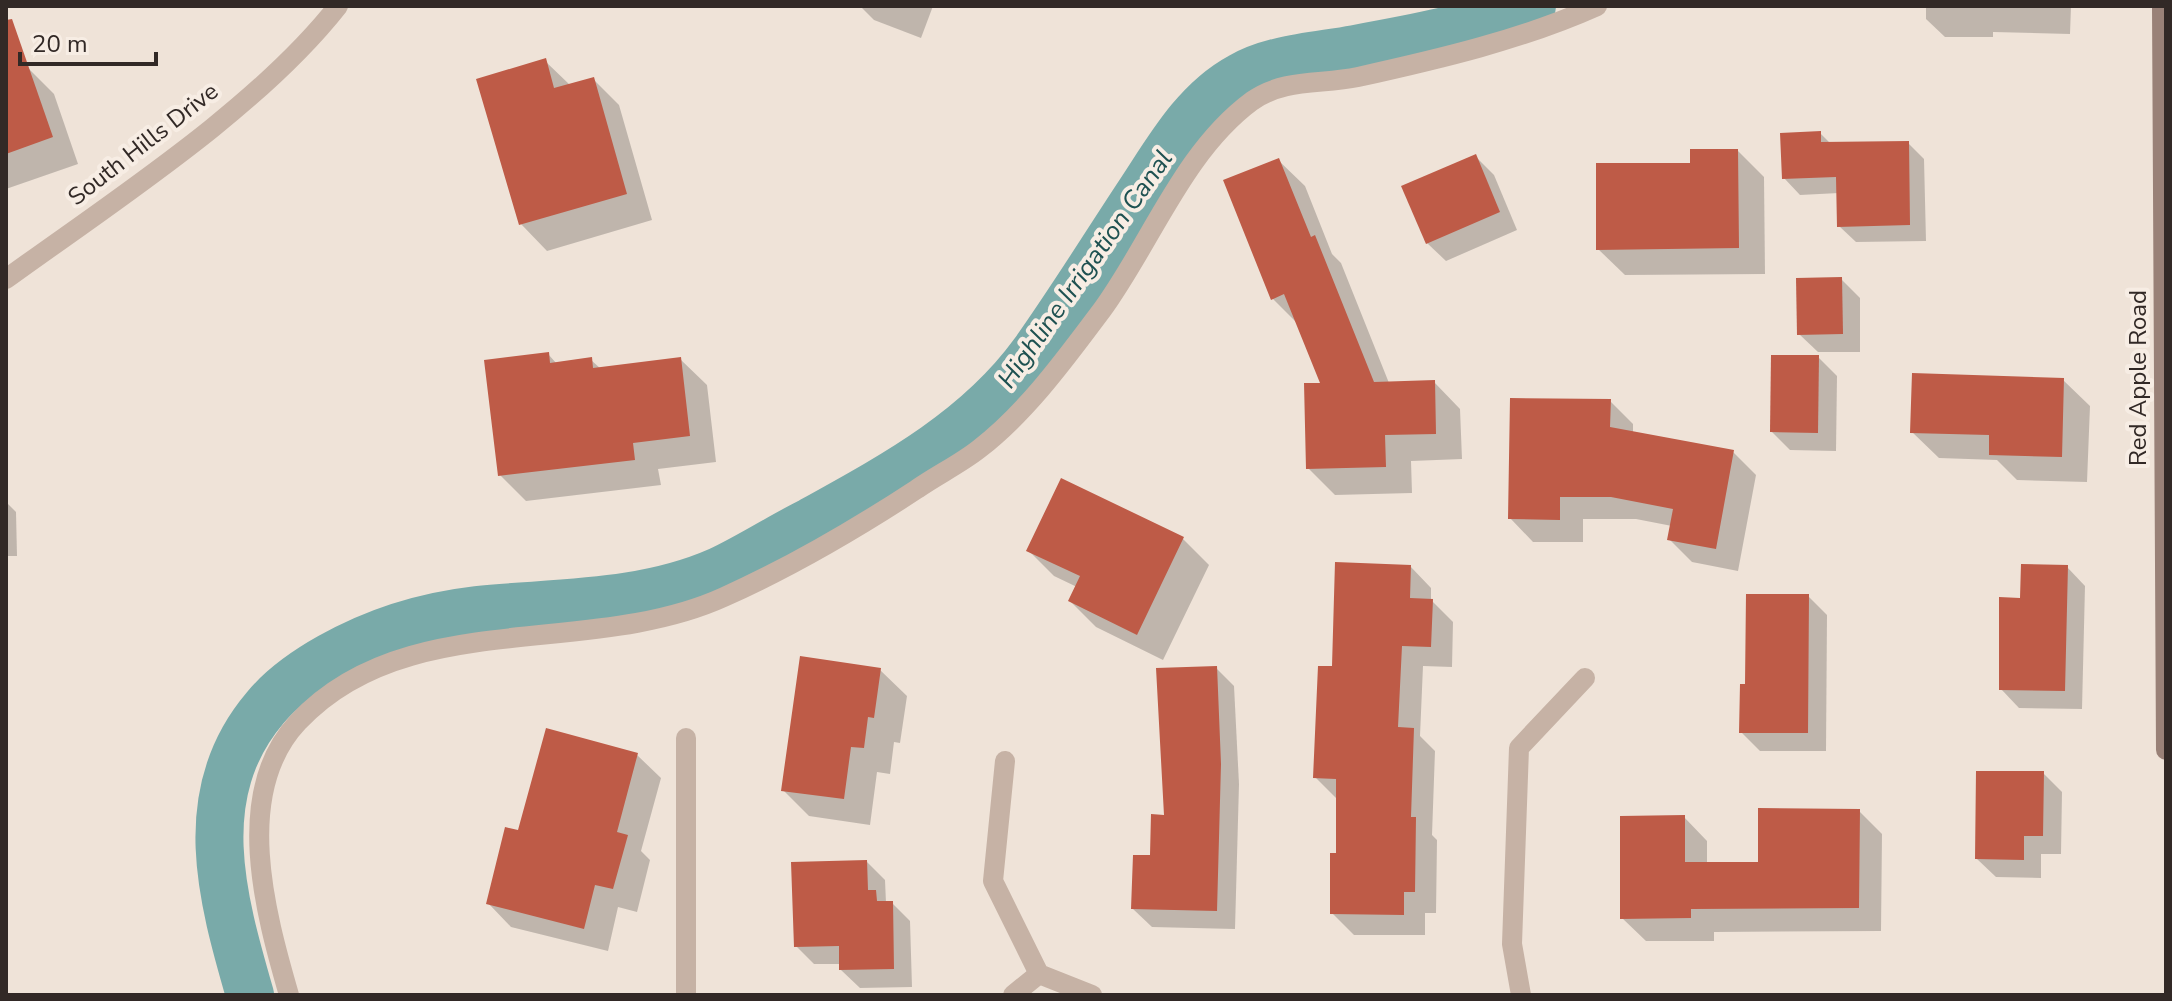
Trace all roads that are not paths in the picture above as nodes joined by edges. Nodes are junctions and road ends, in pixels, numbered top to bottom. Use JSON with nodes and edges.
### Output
{"nodes":[{"id":1,"x":338,"y":6,"type":"edge"},
{"id":2,"x":1597,"y":6,"type":"edge"},
{"id":3,"x":2162,"y":6,"type":"edge"},
{"id":4,"x":6,"y":279,"type":"edge"},
{"id":5,"x":1585,"y":678,"type":"dead end"},
{"id":6,"x":686,"y":738,"type":"dead end"},
{"id":7,"x":2166,"y":750,"type":"edge"},
{"id":8,"x":1005,"y":761,"type":"dead end"},
{"id":9,"x":1039,"y":974,"type":"junction"},
{"id":10,"x":289,"y":995,"type":"edge"},
{"id":11,"x":686,"y":995,"type":"edge"},
{"id":12,"x":1013,"y":995,"type":"edge"},
{"id":13,"x":1092,"y":995,"type":"edge"},
{"id":14,"x":1521,"y":995,"type":"edge"}],
"edges":[{"from":1,"to":4,"type":"street","name":"South Hills Drive"},
{"from":2,"to":10,"type":"street"},
{"from":3,"to":7,"type":"street","name":"Red Apple Road"},
{"from":5,"to":14,"type":"street"},
{"from":6,"to":11,"type":"street"},
{"from":8,"to":9,"type":"street"},
{"from":9,"to":12,"type":"street"},
{"from":9,"to":13,"type":"street"}]}
